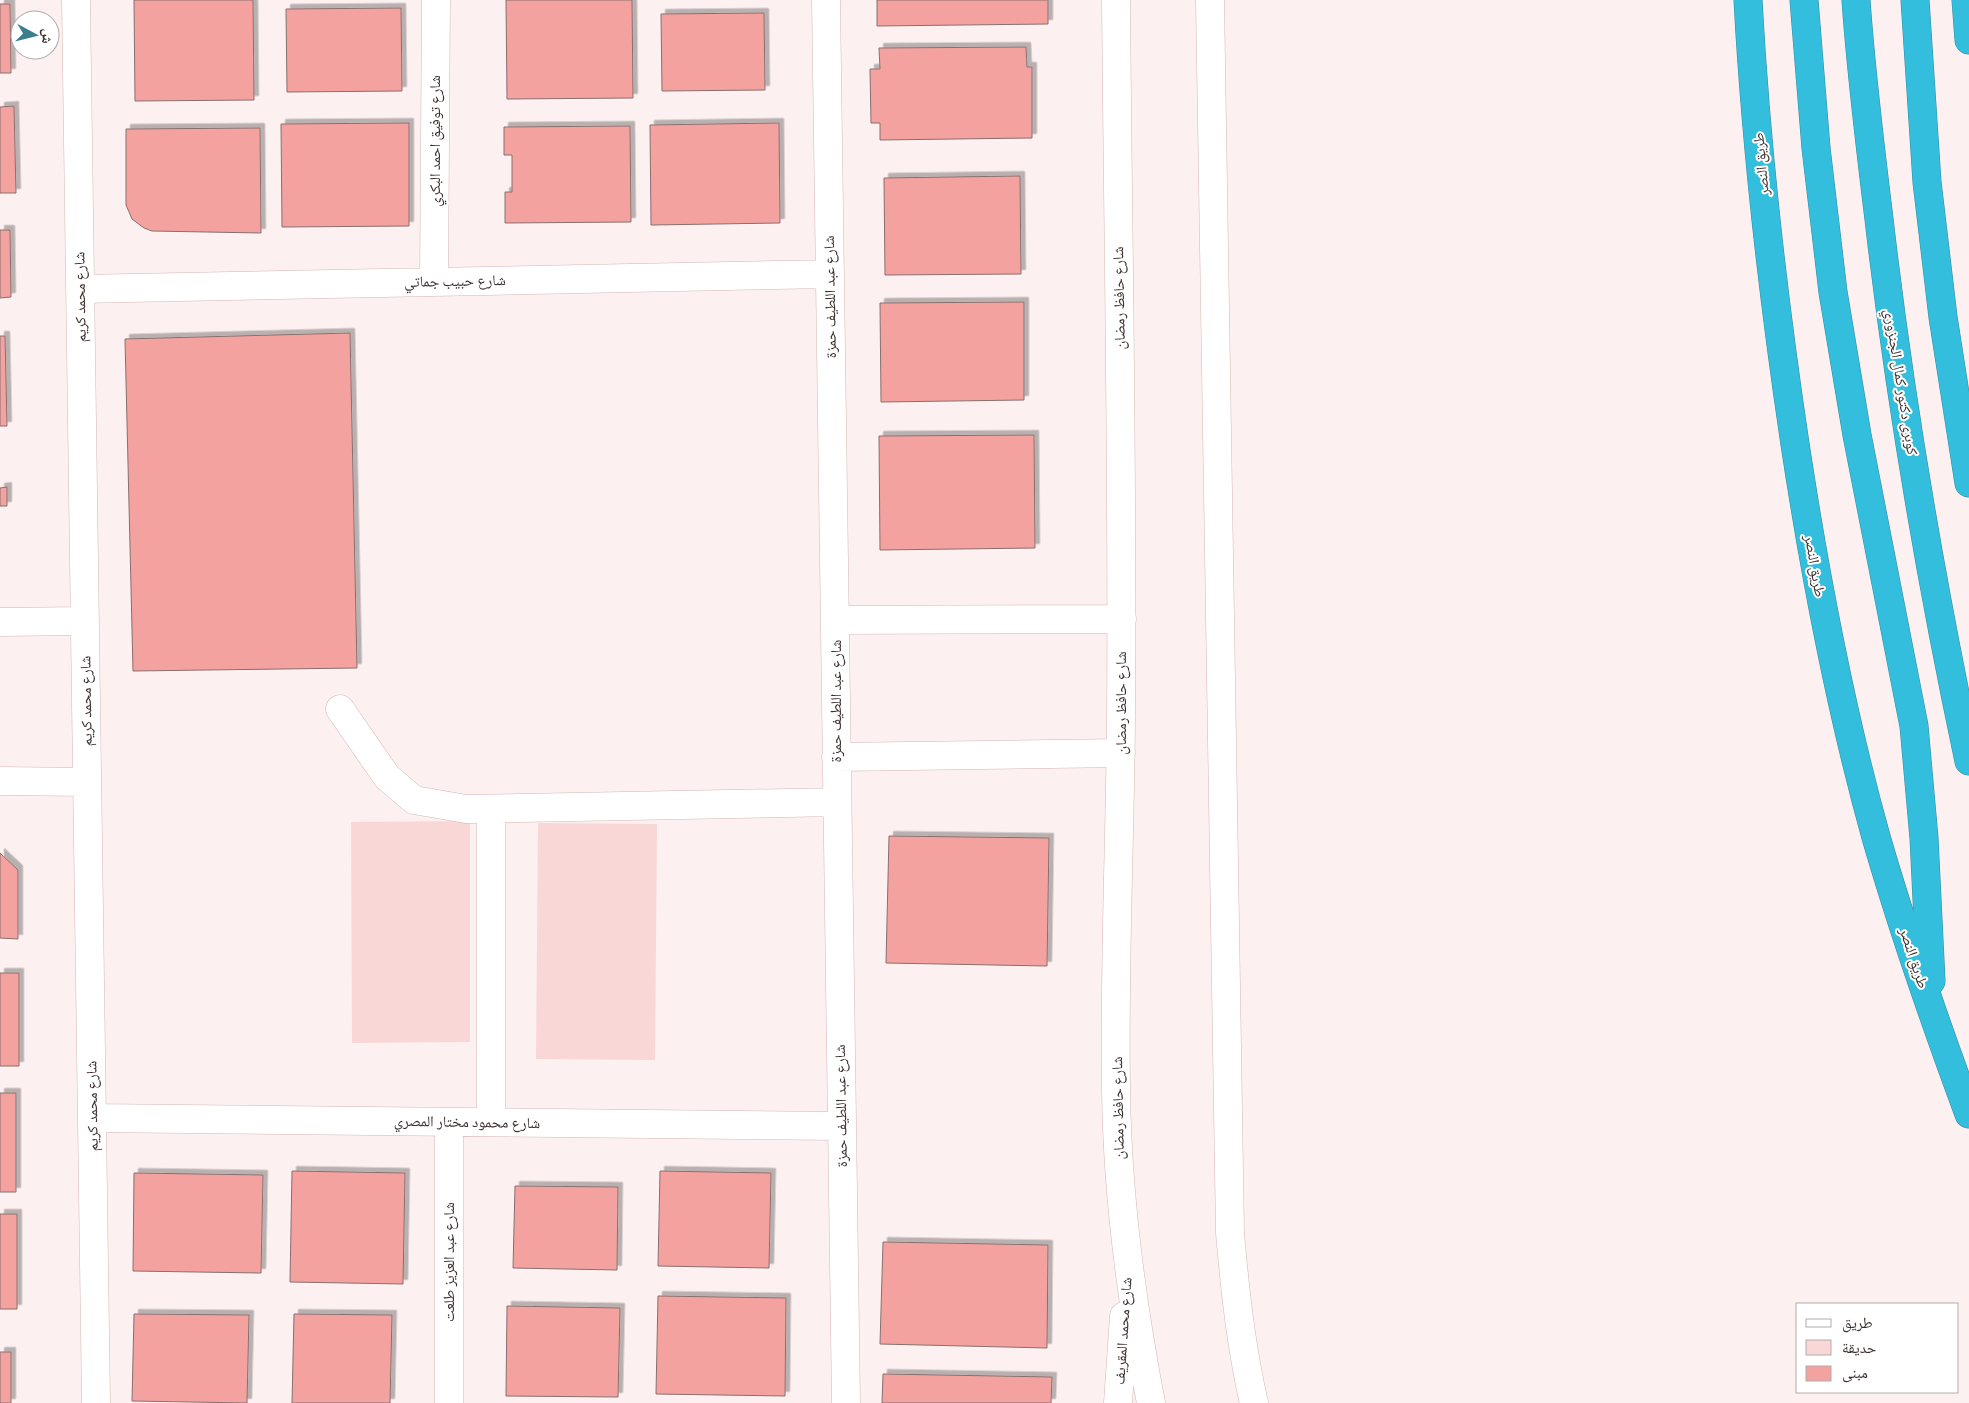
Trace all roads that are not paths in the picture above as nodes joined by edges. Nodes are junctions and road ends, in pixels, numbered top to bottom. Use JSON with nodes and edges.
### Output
{"nodes":[{"id":1,"x":76,"y":0,"type":"edge"},
{"id":2,"x":436,"y":0,"type":"edge"},
{"id":3,"x":826,"y":0,"type":"edge"},
{"id":4,"x":1116,"y":0,"type":"edge"},
{"id":5,"x":1210,"y":0,"type":"edge"},
{"id":6,"x":1748,"y":0,"type":"edge"},
{"id":7,"x":1804,"y":0,"type":"edge"},
{"id":8,"x":1856,"y":0,"type":"edge"},
{"id":9,"x":1916,"y":0,"type":"edge"},
{"id":10,"x":1966,"y":0,"type":"edge"},
{"id":11,"x":1969,"y":40,"type":"edge"},
{"id":12,"x":830,"y":274,"type":"junction"},
{"id":13,"x":434,"y":282,"type":"junction"},
{"id":14,"x":80,"y":289,"type":"junction"},
{"id":15,"x":1969,"y":483,"type":"edge"},
{"id":16,"x":1122,"y":619,"type":"junction"},
{"id":17,"x":836,"y":620,"type":"junction"},
{"id":18,"x":85,"y":621,"type":"junction"},
{"id":19,"x":0,"y":622,"type":"edge"},
{"id":20,"x":340,"y":709,"type":"dead end"},
{"id":21,"x":1121,"y":754,"type":"junction"},
{"id":22,"x":836,"y":757,"type":"junction"},
{"id":23,"x":1969,"y":761,"type":"edge"},
{"id":24,"x":0,"y":781,"type":"edge"},
{"id":25,"x":87,"y":782,"type":"junction"},
{"id":26,"x":837,"y":802,"type":"junction"},
{"id":27,"x":491,"y":809,"type":"junction"},
{"id":28,"x":1932,"y":1013,"type":"junction"},
{"id":29,"x":1969,"y":1114,"type":"edge"},
{"id":30,"x":92,"y":1118,"type":"junction"},
{"id":31,"x":449,"y":1122,"type":"junction"},
{"id":32,"x":491,"y":1122,"type":"junction"},
{"id":33,"x":842,"y":1126,"type":"junction"},
{"id":34,"x":1128,"y":1259,"type":"junction"},
{"id":35,"x":96,"y":1403,"type":"edge"},
{"id":36,"x":449,"y":1403,"type":"edge"},
{"id":37,"x":846,"y":1403,"type":"edge"},
{"id":38,"x":1118,"y":1403,"type":"edge"},
{"id":39,"x":1151,"y":1403,"type":"edge"},
{"id":40,"x":1254,"y":1403,"type":"edge"}],
"edges":[{"from":1,"to":14,"type":"street","name":"شارع محمد كريم"},
{"from":2,"to":13,"type":"street","name":"شارع توفيق احمد البكري"},
{"from":3,"to":12,"type":"street","name":"شارع عبد اللطيف حمزة"},
{"from":4,"to":16,"type":"street","name":"شارع حافظ رمضان"},
{"from":5,"to":40,"type":"street"},
{"from":6,"to":28,"type":"highway","name":"طريق النصر"},
{"from":7,"to":28,"type":"highway"},
{"from":8,"to":23,"type":"highway","name":"كوبرى دكتور كمال الجنزوري"},
{"from":9,"to":15,"type":"highway"},
{"from":10,"to":11,"type":"highway"},
{"from":12,"to":13,"type":"street","name":"شارع حبيب جماتي"},
{"from":12,"to":17,"type":"street","name":"شارع عبد اللطيف حمزة"},
{"from":13,"to":14,"type":"street","name":"شارع حبيب جماتي"},
{"from":14,"to":18,"type":"street","name":"شارع محمد كريم"},
{"from":16,"to":17,"type":"street"},
{"from":16,"to":21,"type":"street","name":"شارع حافظ رمضان"},
{"from":17,"to":22,"type":"street","name":"شارع عبد اللطيف حمزة"},
{"from":18,"to":19,"type":"street"},
{"from":18,"to":25,"type":"street","name":"شارع محمد كريم"},
{"from":20,"to":27,"type":"street"},
{"from":21,"to":22,"type":"street"},
{"from":21,"to":34,"type":"street","name":"شارع حافظ رمضان"},
{"from":22,"to":26,"type":"street","name":"شارع عبد اللطيف حمزة"},
{"from":24,"to":25,"type":"street"},
{"from":25,"to":30,"type":"street","name":"شارع محمد كريم"},
{"from":26,"to":27,"type":"street"},
{"from":26,"to":33,"type":"street","name":"شارع عبد اللطيف حمزة"},
{"from":27,"to":32,"type":"street"},
{"from":28,"to":29,"type":"highway","name":"طريق النصر"},
{"from":30,"to":31,"type":"street","name":"شارع محمود مختار المصري"},
{"from":30,"to":35,"type":"street","name":"شارع محمد كريم"},
{"from":31,"to":32,"type":"street","name":"شارع محمود مختار المصري"},
{"from":31,"to":36,"type":"street","name":"شارع عبد العزيز طلعت"},
{"from":32,"to":33,"type":"street","name":"شارع محمود مختار المصري"},
{"from":33,"to":37,"type":"street","name":"شارع عبد اللطيف حمزة"},
{"from":34,"to":38,"type":"street","name":"شارع محمد المقريف"},
{"from":34,"to":39,"type":"street","name":"شارع حافظ رمضان"}]}
